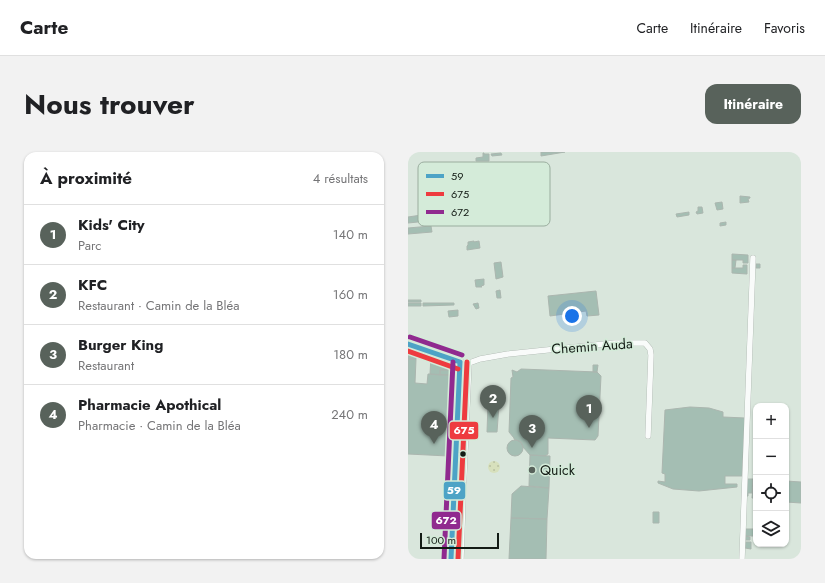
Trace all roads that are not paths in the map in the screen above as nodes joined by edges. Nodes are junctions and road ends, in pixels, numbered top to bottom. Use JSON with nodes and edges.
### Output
{"nodes":[{"id":1,"x":753,"y":258,"type":"dead end"},
{"id":2,"x":408,"y":344,"type":"edge"},
{"id":3,"x":460,"y":362,"type":"junction"},
{"id":4,"x":469,"y":363,"type":"junction"},
{"id":5,"x":648,"y":436,"type":"dead end"},
{"id":6,"x":452,"y":556,"type":"edge"},
{"id":7,"x":460,"y":559,"type":"edge"},
{"id":8,"x":742,"y":559,"type":"edge"}],
"edges":[{"from":1,"to":8,"type":"street"},
{"from":2,"to":3,"type":"street"},
{"from":3,"to":4,"type":"street"},
{"from":3,"to":6,"type":"street"},
{"from":4,"to":5,"type":"street","name":"Chemin Auda"},
{"from":4,"to":7,"type":"street"}]}
